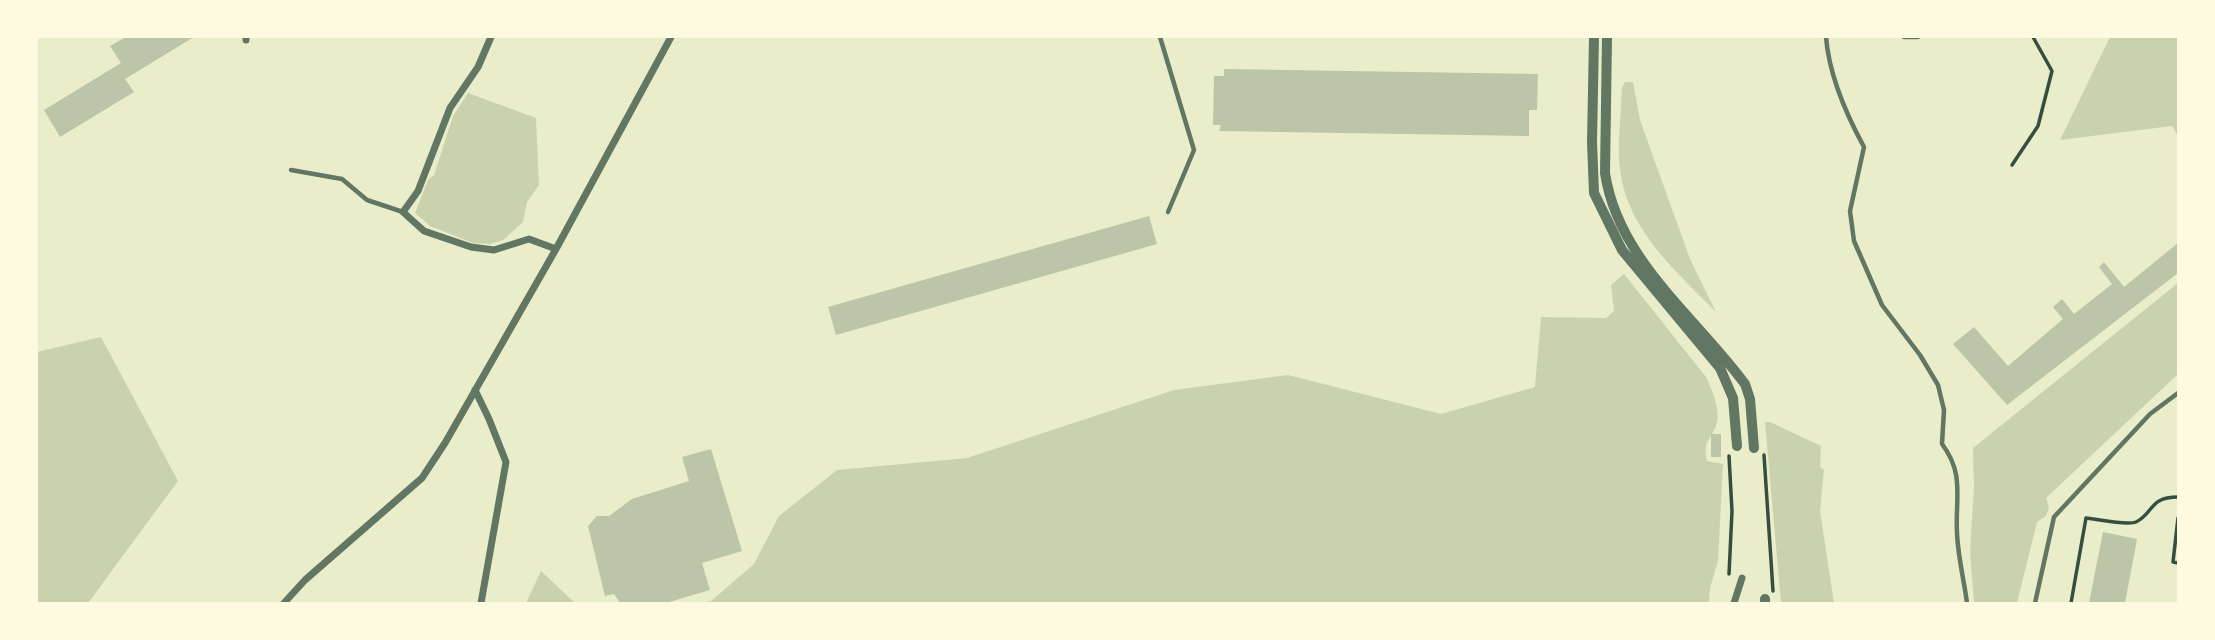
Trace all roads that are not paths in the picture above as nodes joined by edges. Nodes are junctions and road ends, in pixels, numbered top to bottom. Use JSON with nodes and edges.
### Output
{"nodes":[{"id":1,"x":491,"y":37,"type":"edge"},
{"id":2,"x":671,"y":37,"type":"edge"},
{"id":3,"x":1160,"y":37,"type":"edge"},
{"id":4,"x":1594,"y":37,"type":"edge"},
{"id":5,"x":1607,"y":37,"type":"edge"},
{"id":6,"x":1826,"y":37,"type":"edge"},
{"id":7,"x":1904,"y":37,"type":"edge"},
{"id":8,"x":1918,"y":37,"type":"edge"},
{"id":9,"x":291,"y":170,"type":"dead end"},
{"id":10,"x":402,"y":212,"type":"junction"},
{"id":11,"x":1168,"y":212,"type":"dead end"},
{"id":12,"x":556,"y":249,"type":"junction"},
{"id":13,"x":475,"y":390,"type":"junction"},
{"id":14,"x":2178,"y":393,"type":"edge"},
{"id":15,"x":1733,"y":448,"type":"road end"},
{"id":16,"x":1754,"y":448,"type":"dead end"},
{"id":17,"x":1742,"y":578,"type":"dead end"},
{"id":18,"x":284,"y":603,"type":"edge"},
{"id":19,"x":481,"y":603,"type":"edge"},
{"id":20,"x":1734,"y":603,"type":"edge"},
{"id":21,"x":1967,"y":603,"type":"edge"},
{"id":22,"x":2035,"y":603,"type":"edge"}],
"edges":[{"from":1,"to":10,"type":"street"},
{"from":2,"to":12,"type":"street"},
{"from":3,"to":11,"type":"lane"},
{"from":4,"to":15,"type":"street"},
{"from":5,"to":16,"type":"street"},
{"from":6,"to":21,"type":"lane"},
{"from":7,"to":8,"type":"lane"},
{"from":9,"to":10,"type":"lane"},
{"from":10,"to":12,"type":"street"},
{"from":12,"to":13,"type":"street"},
{"from":13,"to":18,"type":"street"},
{"from":13,"to":19,"type":"street"},
{"from":14,"to":22,"type":"lane"},
{"from":17,"to":20,"type":"street"}]}
